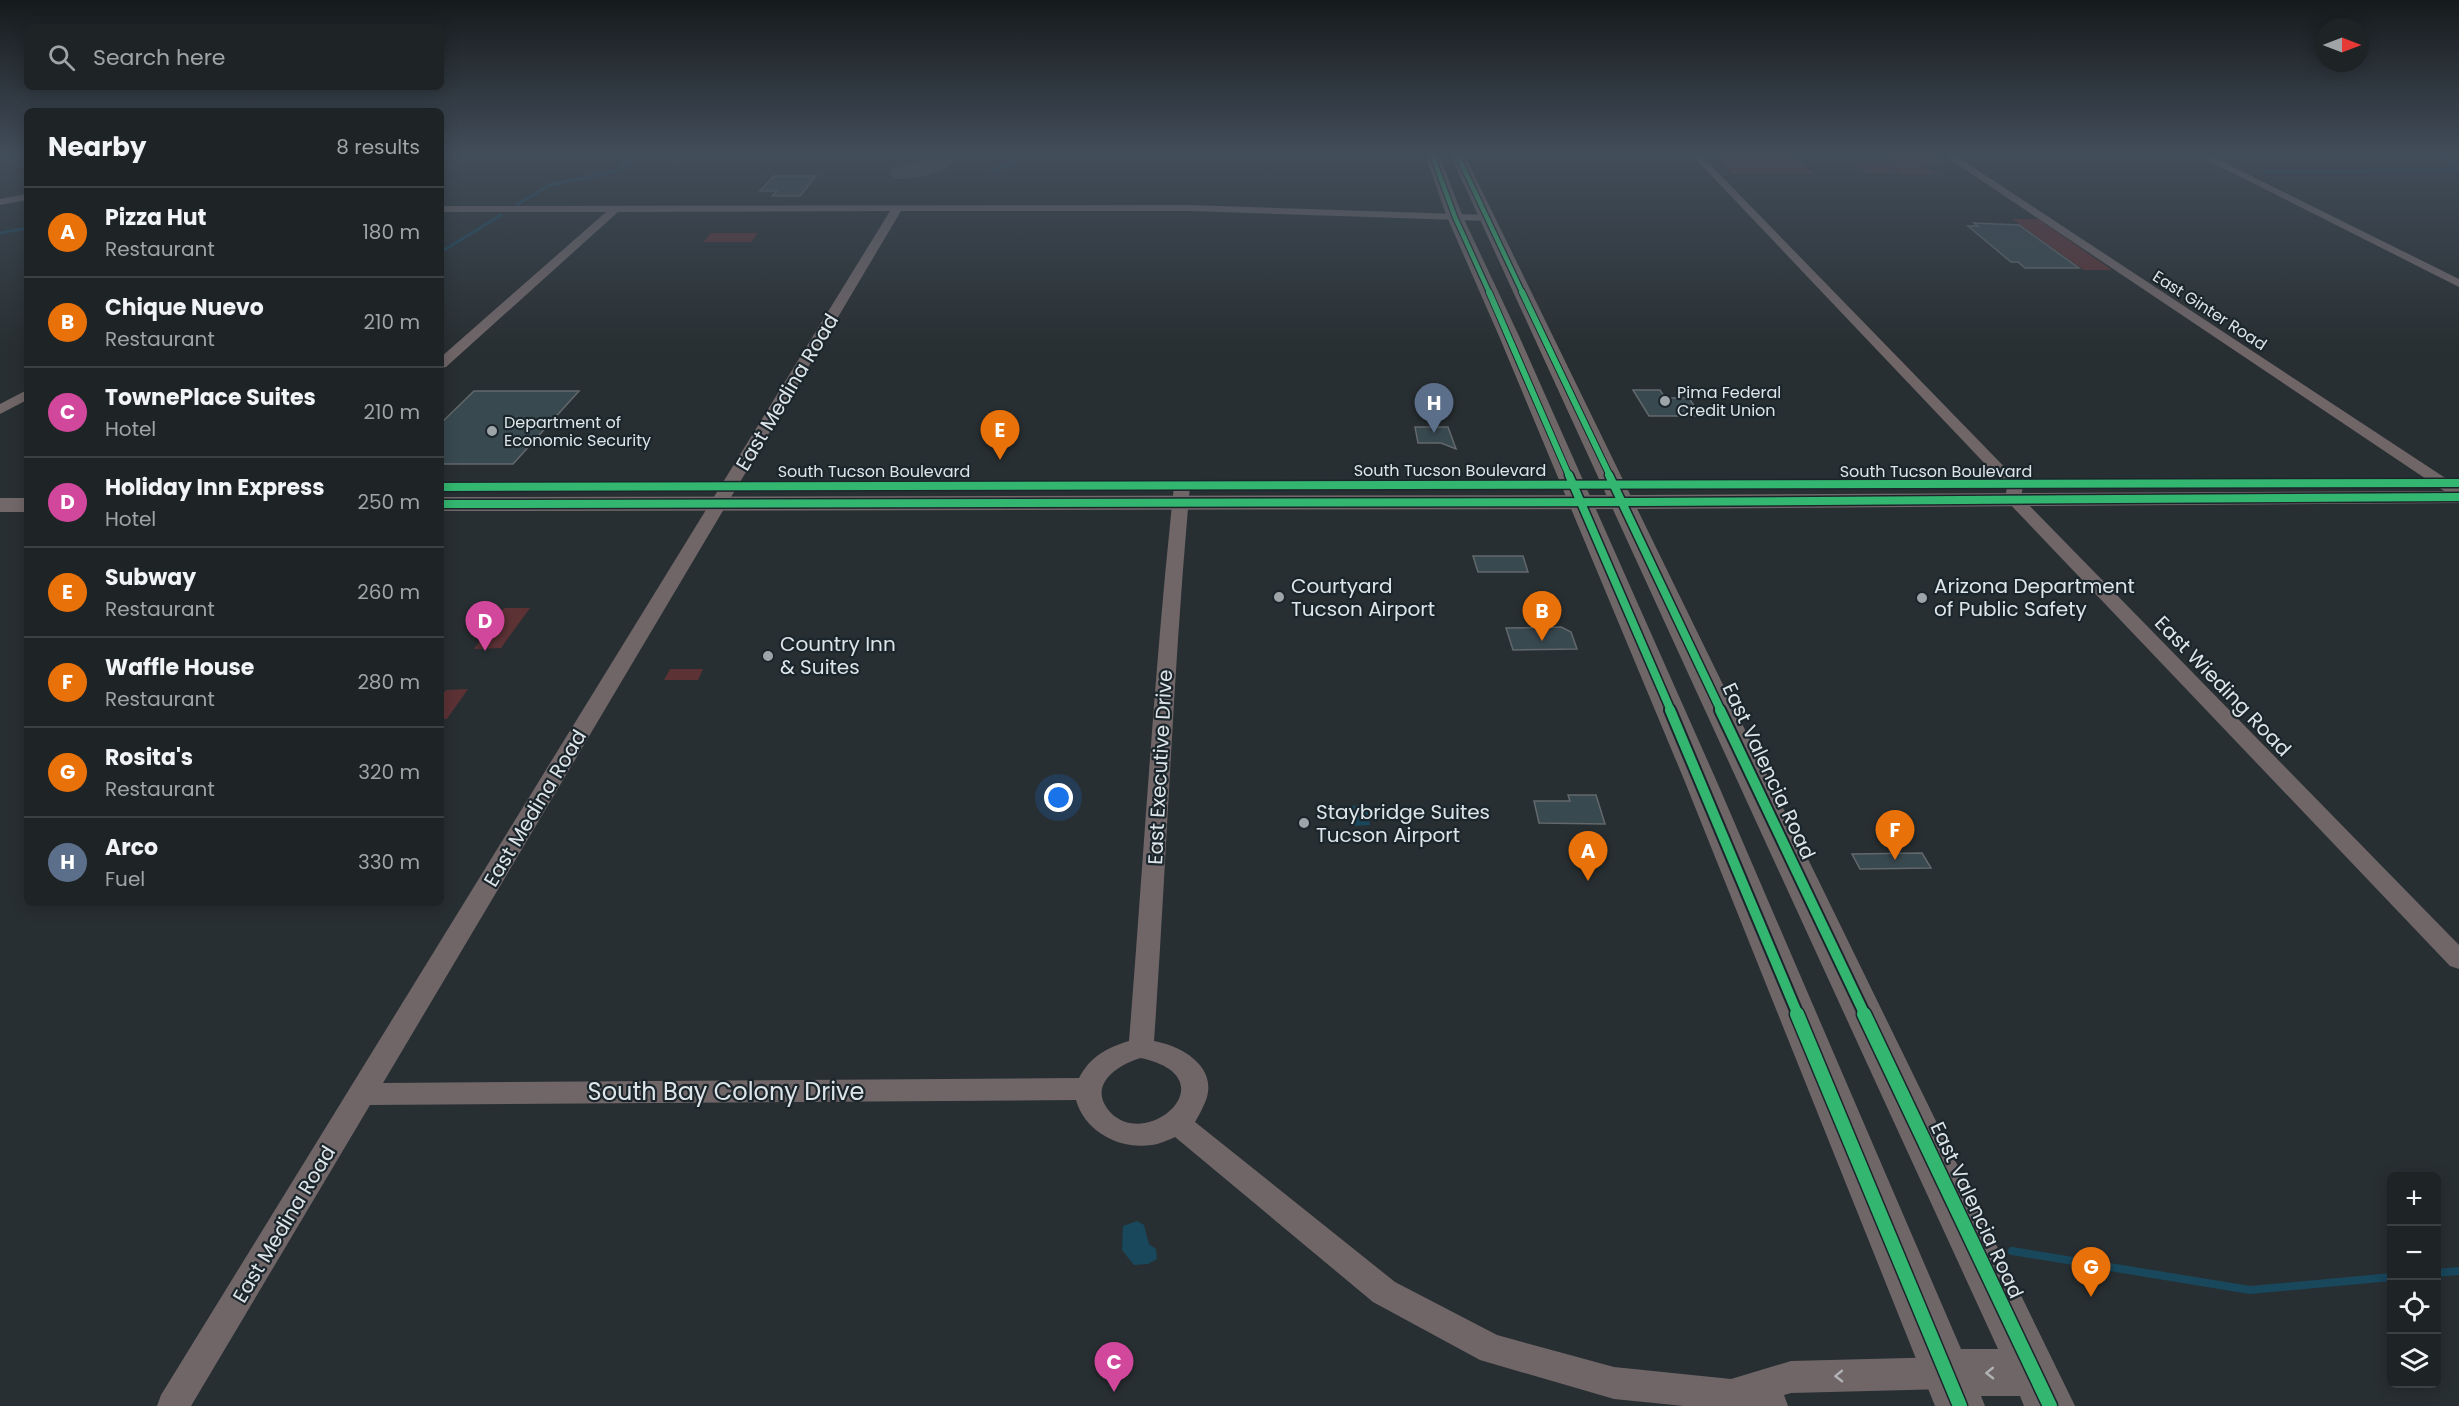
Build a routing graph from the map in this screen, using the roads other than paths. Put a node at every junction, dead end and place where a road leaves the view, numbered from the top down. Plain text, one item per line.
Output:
1 (1455, 217) edge
2 (605, 218) edge
3 (892, 218) edge
4 (1476, 218) edge
5 (1489, 218) joint
6 (1755, 218) edge
7 (2043, 218) edge
8 (2327, 218) edge
9 (2459, 284) edge
10 (1509, 336) junction
11 (1544, 336) junction
12 (444, 361) edge
13 (24, 396) edge
14 (0, 410) edge
15 (0, 487) edge
16 (24, 487) edge
17 (444, 487) edge
18 (2455, 490) edge
19 (2014, 492) junction
20 (1575, 494) junction
21 (1618, 494) junction
22 (724, 495) junction
23 (1181, 495) junction
24 (444, 504) edge
25 (0, 505) edge
26 (24, 505) edge
27 (1701, 783) junction
28 (1754, 783) junction
29 (2459, 960) edge
30 (1141, 1048) junction
31 (1090, 1089) junction
32 (362, 1094) junction
33 (1176, 1122) junction
34 (2042, 1389) edge
35 (1953, 1390) edge
36 (1731, 1395) junction
37 (173, 1406) edge
38 (1772, 1406) edge

1 - 10 main road
2 - 12 street
3 - 22 street, East Medina Road
4 - 5 street
5 - 11 main road, East Valencia Road
6 - 19 street, East Wieding Road
7 - 18 street, East Ginter Road
8 - 9 street
10 - 11 main road
10 - 20 main road
11 - 21 main road, East Valencia Road
13 - 14 street
15 - 16 main road
17 - 22 main road, South Tucson Boulevard
18 - 19 main road, South Tucson Boulevard
19 - 21 main road, South Tucson Boulevard
19 - 29 street, East Wieding Road
20 - 21 main road, South Tucson Boulevard
20 - 23 main road, South Tucson Boulevard
20 - 27 main road
21 - 28 main road, East Valencia Road
22 - 23 main road, South Tucson Boulevard
22 - 24 main road, South Tucson Boulevard
22 - 32 street, East Medina Road
23 - 30 street, East Executive Drive
25 - 26 main road
27 - 28 main road
27 - 35 main road
28 - 34 main road, East Valencia Road
30 - 31 street
30 - 33 street
31 - 32 street, South Bay Colony Drive
31 - 33 street
32 - 37 street, East Medina Road
33 - 36 street
34 -> 35 main road
35 -> 36 street
36 - 38 street

